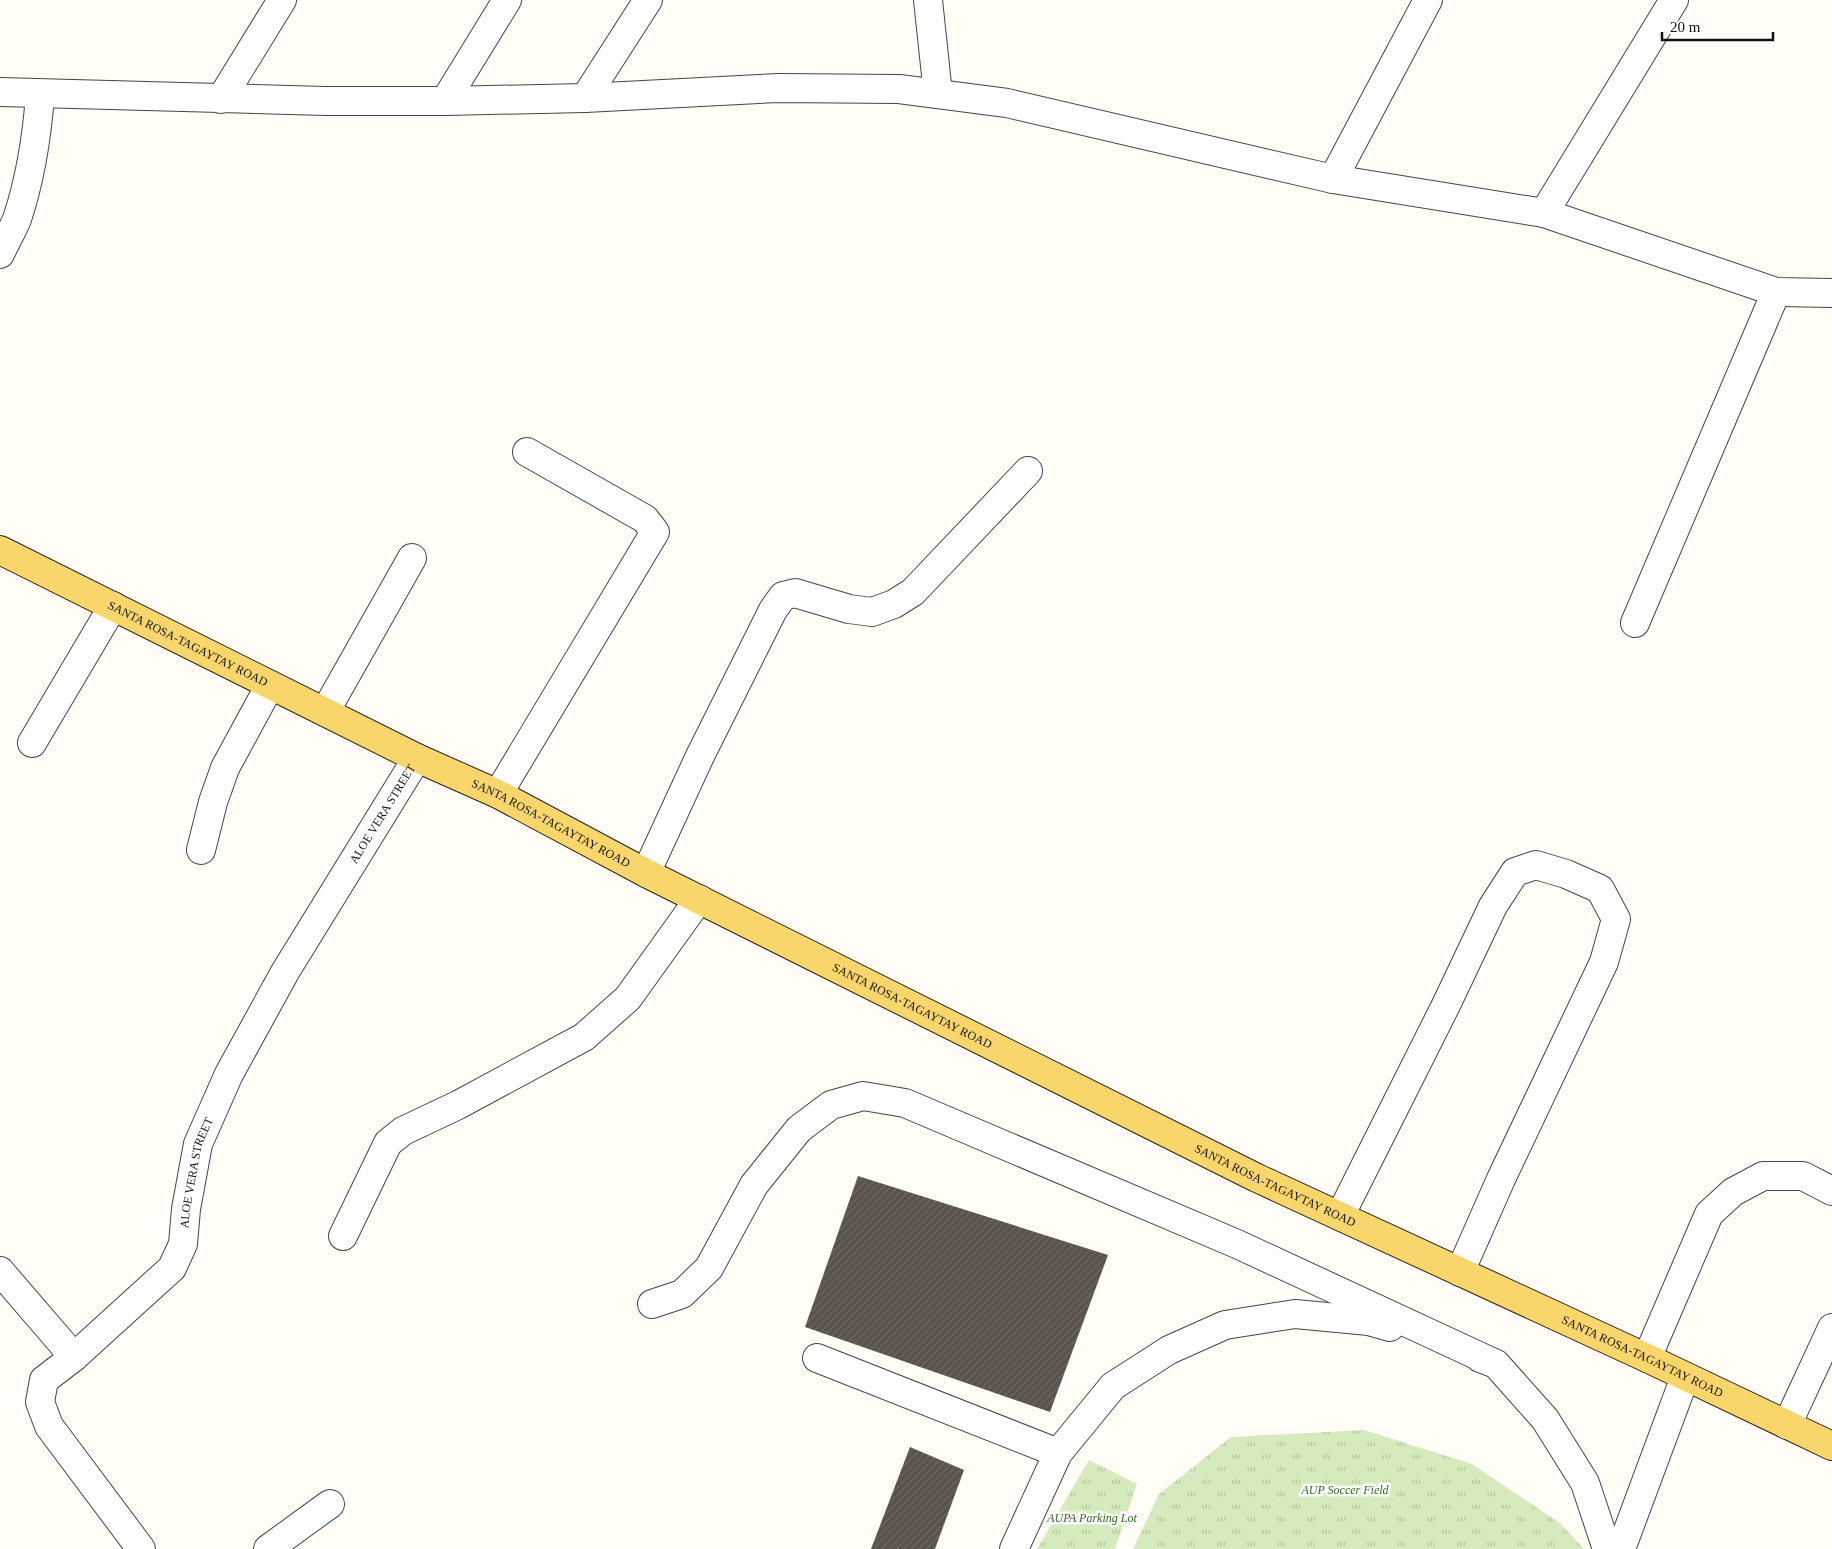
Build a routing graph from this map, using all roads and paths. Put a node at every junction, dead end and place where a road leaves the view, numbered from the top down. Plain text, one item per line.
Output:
1 (282, 0) edge
2 (507, 0) edge
3 (648, 0) edge
4 (928, 0) edge
5 (1428, 0) edge
6 (1674, 0) edge
7 (0, 92) edge
8 (938, 94) junction
9 (40, 95) junction
10 (585, 98) junction
11 (221, 99) junction
12 (445, 101) junction
13 (1333, 179) junction
14 (1544, 213) junction
15 (0, 254) edge
16 (1776, 292) junction
17 (1832, 293) edge
18 (527, 452) dead end
19 (1028, 471) dead end
20 (0, 550) edge
21 (412, 558) dead end
22 (112, 606) junction
23 (1635, 623) dead end
24 (270, 685) junction
25 (325, 712) junction
26 (32, 743) dead end
27 (417, 758) junction
28 (498, 794) junction
29 (201, 850) dead end
30 (646, 873) junction
31 (699, 899) junction
32 (1832, 1191) edge
33 (1340, 1216) junction
34 (343, 1236) dead end
35 (0, 1271) edge
36 (1460, 1272) junction
37 (652, 1304) dead end
38 (1832, 1328) edge
39 (74, 1357) junction
40 (817, 1358) dead end
41 (1647, 1358) junction
42 (1496, 1364) junction
43 (1685, 1376) junction
44 (1787, 1425) junction
45 (1832, 1446) edge
46 (1058, 1454) junction
47 (330, 1504) dead end
48 (141, 1549) edge
49 (268, 1549) edge
50 (1014, 1549) edge
51 (1607, 1549) edge
52 (1621, 1549) edge

1 - 11 street
2 - 12 street
3 - 10 street
4 - 8 street
5 - 13 street
6 - 14 street
7 - 9 street
8 - 10 street
8 - 13 street
9 - 11 street
9 - 15 street
10 - 12 street
11 - 12 street
13 - 14 street
14 - 16 street
16 - 17 street
16 - 23 street
18 - 28 street
19 - 30 street
20 - 22 main road, SANTA ROSA-TAGAYTAY ROAD
21 - 25 street
22 - 24 main road, SANTA ROSA-TAGAYTAY ROAD
22 - 26 street
24 - 25 main road, SANTA ROSA-TAGAYTAY ROAD
24 - 29 street
25 - 27 main road, SANTA ROSA-TAGAYTAY ROAD
27 - 28 main road, SANTA ROSA-TAGAYTAY ROAD
27 - 39 street, ALOE VERA STREET
28 - 30 main road, SANTA ROSA-TAGAYTAY ROAD
30 - 31 main road, SANTA ROSA-TAGAYTAY ROAD
31 - 33 main road, SANTA ROSA-TAGAYTAY ROAD
31 - 34 street
32 - 41 street
33 - 36 main road, SANTA ROSA-TAGAYTAY ROAD
33 - 36 street
35 - 39 street
36 - 41 main road, SANTA ROSA-TAGAYTAY ROAD
37 - 42 street
38 - 44 street
39 - 48 street, ALOE VERA STREET
40 - 46 street
41 - 43 main road, SANTA ROSA-TAGAYTAY ROAD
42 - 46 street
42 - 51 street
43 - 44 main road, SANTA ROSA-TAGAYTAY ROAD
43 - 52 street
44 - 45 main road, SANTA ROSA-TAGAYTAY ROAD
46 - 50 street
47 - 49 street

